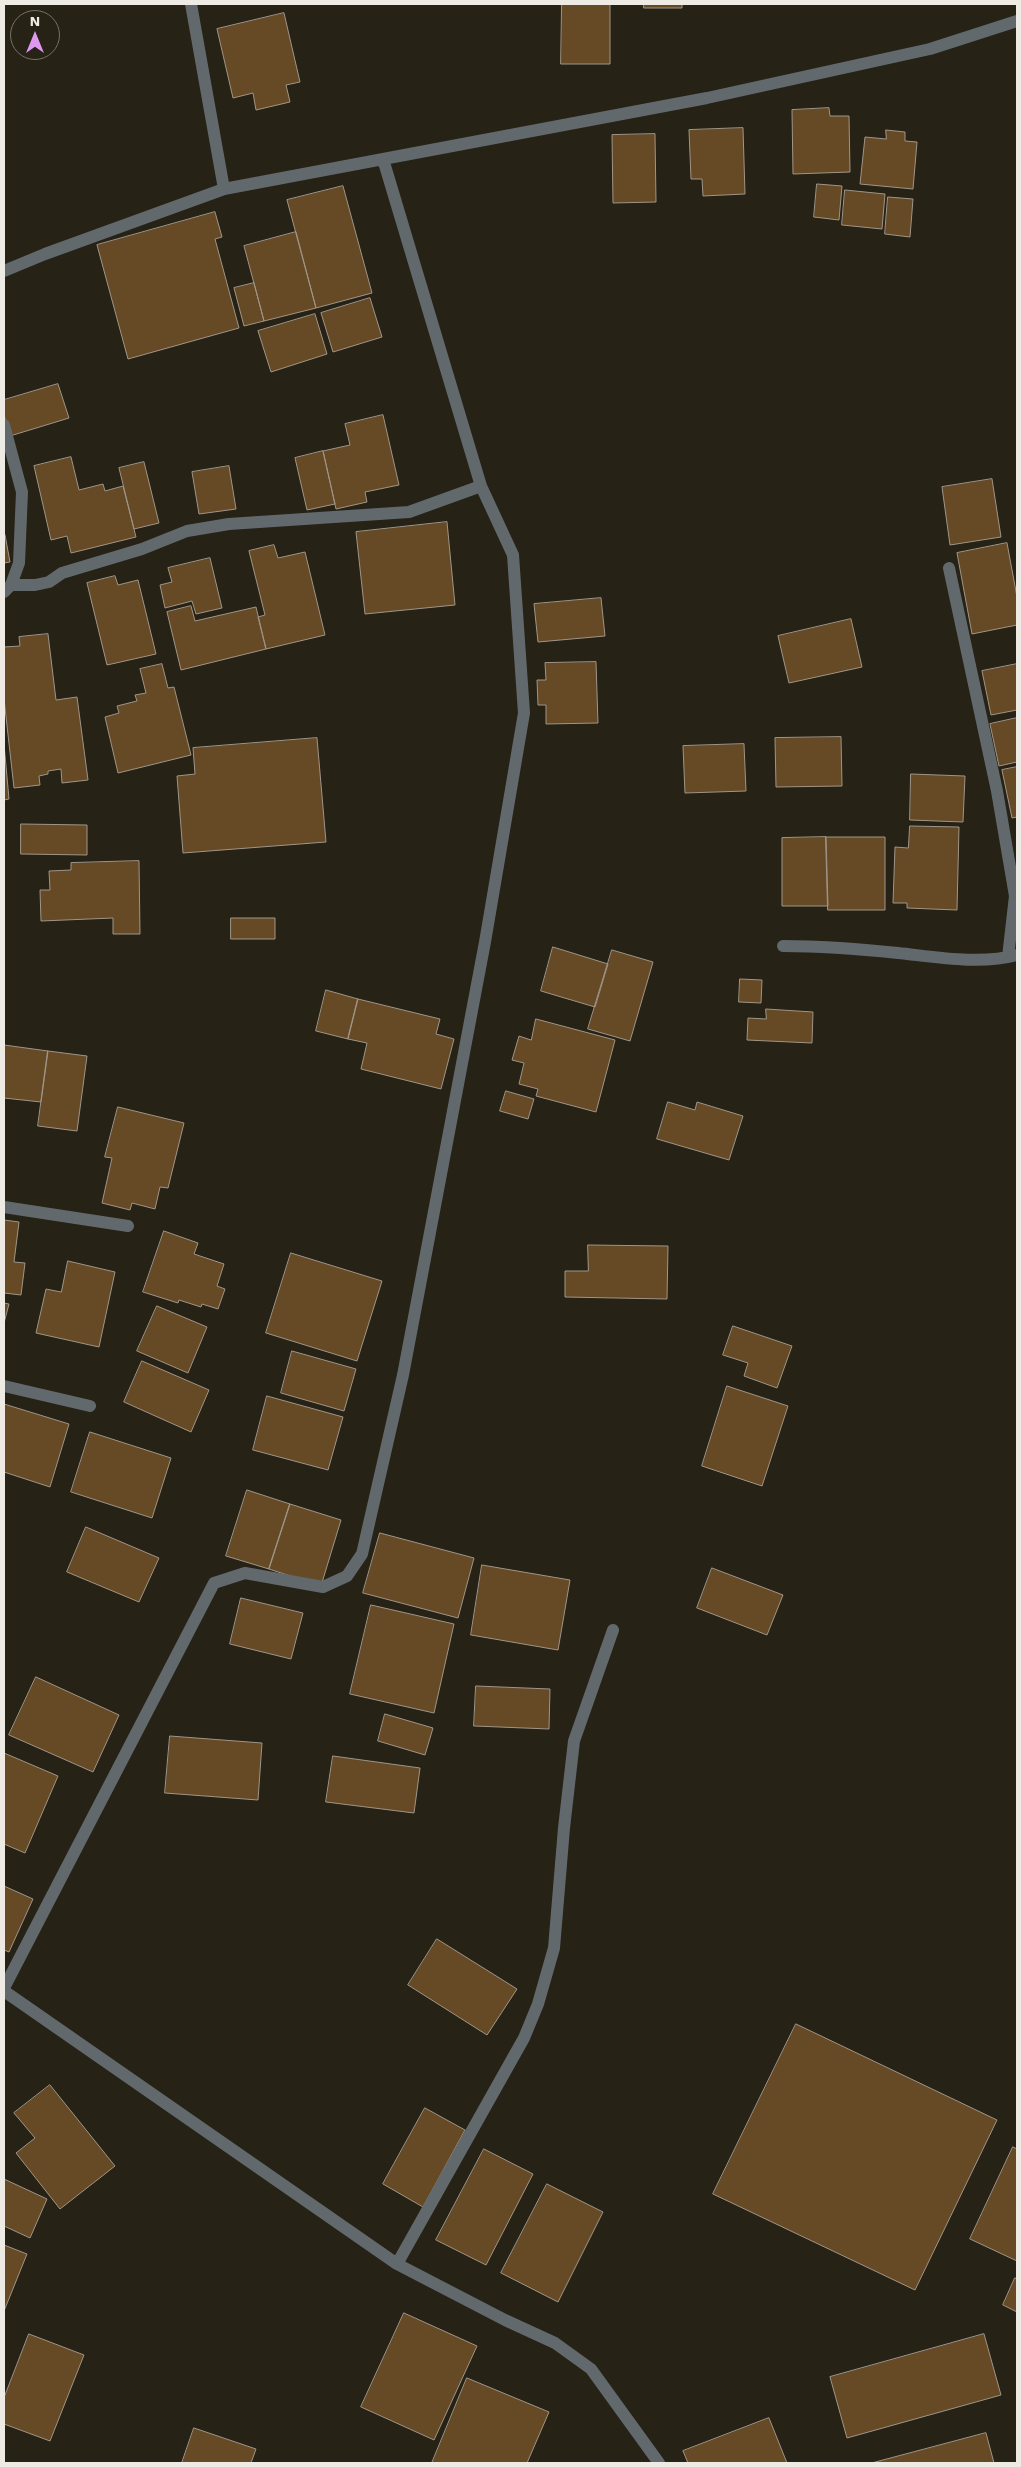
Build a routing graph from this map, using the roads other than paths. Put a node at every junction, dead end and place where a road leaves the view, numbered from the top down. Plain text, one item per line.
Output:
1 (192, 4) edge
2 (1017, 21) edge
3 (383, 159) junction
4 (224, 189) junction
5 (4, 271) edge
6 (4, 425) edge
7 (481, 486) junction
8 (949, 568) dead end
9 (7, 588) edge
10 (783, 946) dead end
11 (1013, 956) edge
12 (4, 1207) edge
13 (128, 1226) dead end
14 (4, 1386) edge
15 (90, 1406) dead end
16 (613, 1630) dead end
17 (4, 1989) edge
18 (397, 2264) junction
19 (659, 2463) edge

1 - 4 street
2 - 3 street
3 - 4 street
3 - 7 street
4 - 5 street
6 - 9 street
7 - 9 street
7 - 17 street
8 - 11 street
10 - 11 street
12 - 13 street
14 - 15 street
16 - 18 street
17 - 18 street
18 - 19 street

